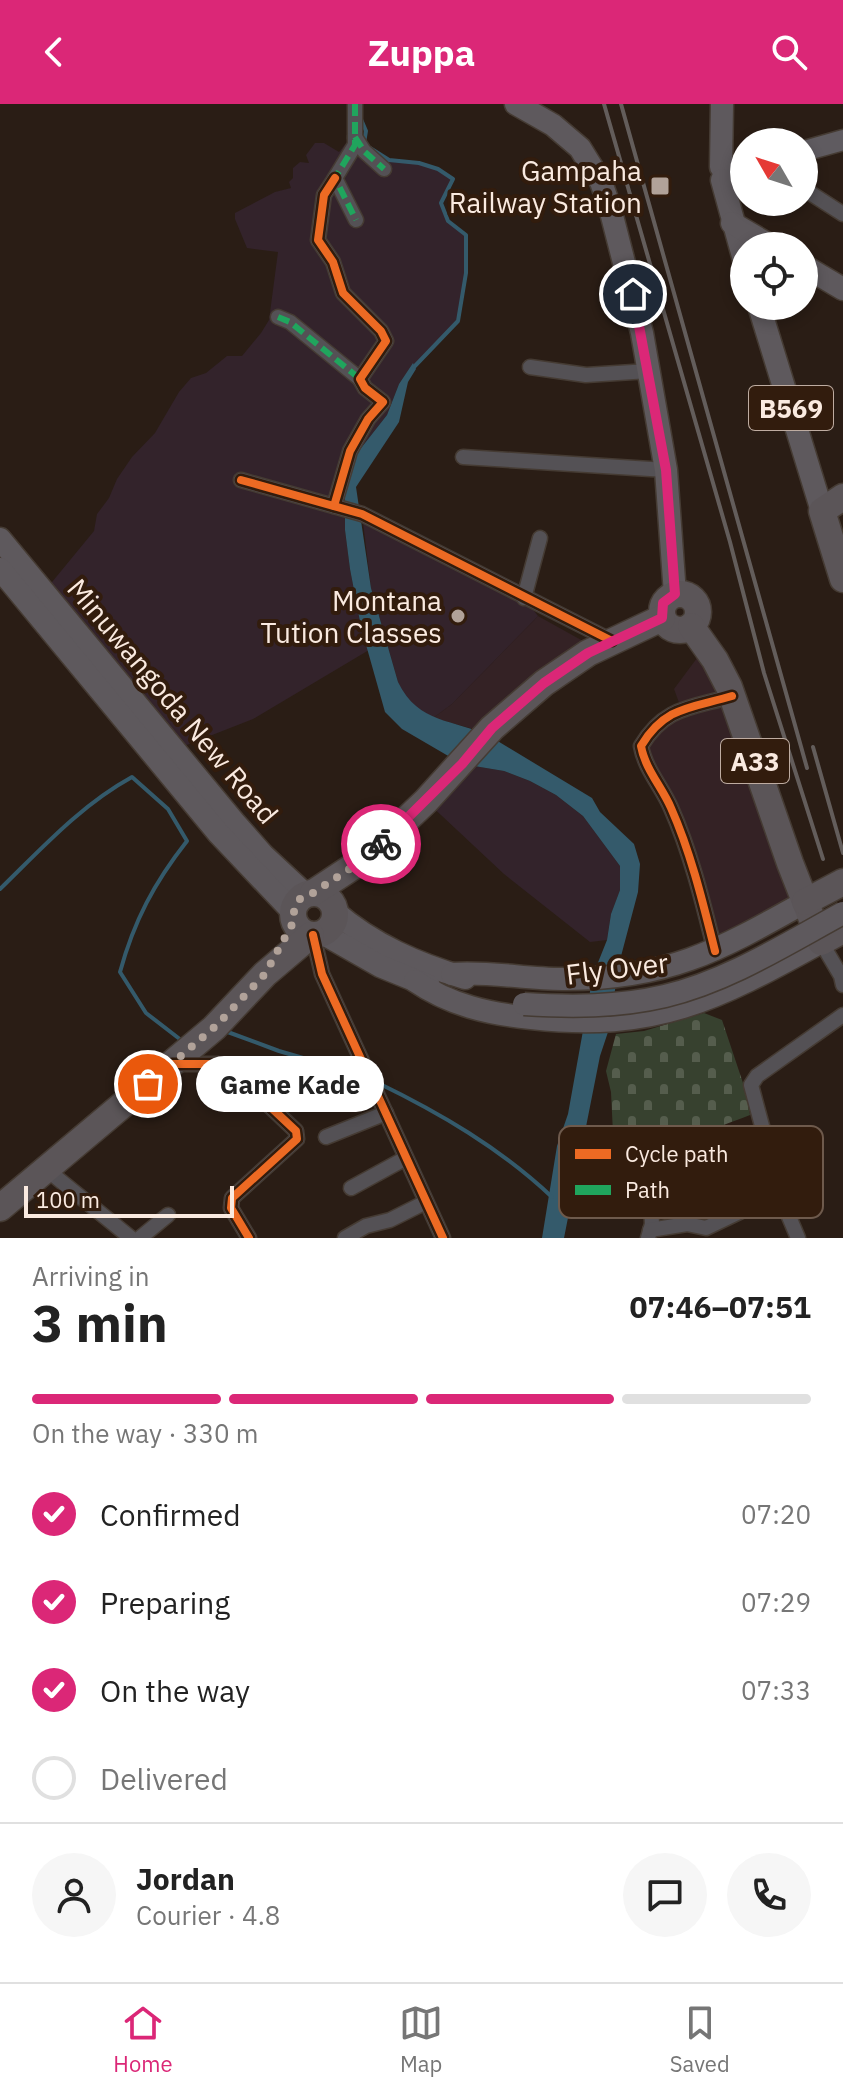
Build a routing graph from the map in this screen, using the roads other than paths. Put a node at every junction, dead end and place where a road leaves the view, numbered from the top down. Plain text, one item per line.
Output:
1 (355, 104) edge
2 (516, 104) edge
3 (722, 104) edge
4 (355, 137) junction
5 (843, 140) edge
6 (818, 147) edge
7 (384, 169) dead end
8 (728, 171) edge
9 (335, 178) junction
10 (818, 198) edge
11 (843, 214) edge
12 (356, 220) dead end
13 (732, 223) junction
14 (735, 232) edge
15 (747, 232) edge
16 (818, 274) edge
17 (843, 289) edge
18 (278, 317) dead end
19 (764, 320) edge
20 (530, 367) dead end
21 (649, 371) junction
22 (360, 379) junction
23 (463, 457) dead end
24 (666, 470) junction
25 (241, 480) dead end
26 (833, 504) edge
27 (338, 507) junction
28 (540, 538) dead end
29 (0, 539) edge
30 (0, 569) edge
31 (843, 579) edge
32 (675, 594) junction
33 (524, 598) junction
34 (662, 618) junction
35 (691, 626) junction
36 (612, 641) junction
37 (732, 696) junction
38 (843, 882) edge
39 (843, 897) edge
40 (805, 902) junction
41 (843, 913) edge
42 (314, 916) junction
43 (832, 936) edge
44 (715, 951) junction
45 (452, 974) junction
46 (415, 981) junction
47 (843, 985) edge
48 (525, 997) junction
49 (843, 1015) edge
50 (176, 1061) junction
51 (386, 1113) junction
52 (762, 1126) edge
53 (326, 1137) dead end
54 (406, 1158) junction
55 (46, 1169) junction
56 (351, 1188) dead end
57 (426, 1202) junction
58 (0, 1208) edge
59 (168, 1215) dead end
60 (727, 1218) edge
61 (649, 1234) edge
62 (131, 1238) edge
63 (140, 1238) edge
64 (249, 1238) edge
65 (345, 1238) edge
66 (443, 1238) edge

1 - 4 street
2 - 21 main road
3 - 8 main road
4 - 7 street
4 - 9 street
5 - 6 street
8 - 13 main road
9 - 12 street
9 - 22 street
10 - 11 street
13 - 14 main road
13 - 15 main road
16 - 17 main road
18 - 22 street
19 - 26 main road, B569
20 - 21 street
21 - 24 main road
22 - 27 street
23 - 24 street
24 - 32 main road
25 - 27 street
26 - 31 highway
27 - 33 street
28 - 33 street
29 - 42 main road, Minuwangoda New Road
30 - 42 main road, Minuwangoda New Road
32 - 34 highway
32 - 35 highway
33 - 36 street
34 - 35 highway
34 - 36 highway
35 - 37 highway, A33
36 - 42 highway
37 - 40 highway, A33
37 - 44 street
38 - 40 highway
39 - 48 main road, Fly Over
40 - 43 highway, A33
40 - 44 main road
41 - 48 main road, Fly Over, bridge
42 - 45 main road
42 - 46 main road
42 - 50 highway
42 - 51 street
43 - 46 main road
43 - 47 street
44 - 45 main road
45 - 48 main road
46 - 48 main road
49 - 52 street
50 - 55 highway
50 - 64 street
51 - 53 street
51 - 54 street
54 - 56 street
54 - 57 street
55 - 58 highway
55 - 62 street
57 - 65 street
57 - 66 street
59 - 63 street
60 - 61 street

